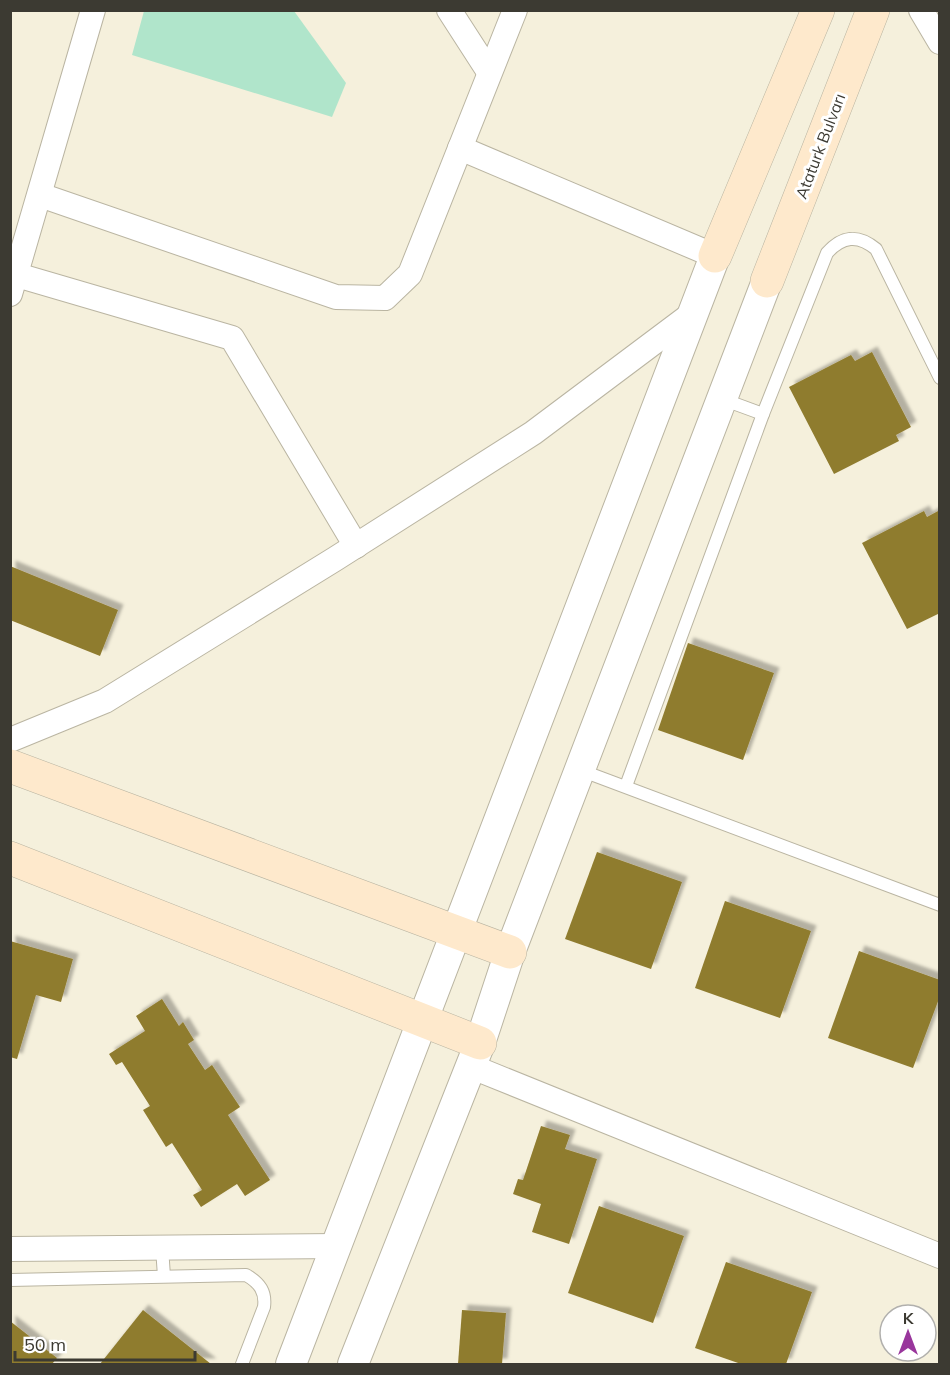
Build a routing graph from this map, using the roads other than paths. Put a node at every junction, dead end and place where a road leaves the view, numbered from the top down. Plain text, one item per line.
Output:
1 (93, 10) edge
2 (449, 10) edge
3 (515, 10) edge
4 (818, 10) edge
5 (921, 10) edge
6 (865, 16) edge
7 (939, 42) edge
8 (489, 72) junction
9 (460, 148) junction
10 (40, 195) junction
11 (715, 256) junction
12 (13, 280) edge
13 (767, 281) joint
14 (693, 313) junction
15 (939, 378) edge
16 (722, 399) junction
17 (763, 414) junction
18 (356, 546) junction
19 (10, 740) edge
20 (10, 766) edge
21 (580, 770) junction
22 (626, 786) junction
23 (10, 858) edge
24 (939, 905) edge
25 (456, 933) junction
26 (510, 952) junction
27 (423, 1021) junction
28 (475, 1054) junction
29 (337, 1246) junction
30 (162, 1248) junction
31 (10, 1249) edge
32 (939, 1256) edge
33 (164, 1276) junction
34 (10, 1280) edge
35 (242, 1365) edge
36 (291, 1365) edge
37 (353, 1365) edge

1 - 10 street
2 - 8 street
3 - 8 street
4 - 11 main road
5 - 7 street
6 - 13 main road, Ataturk Bulvarı
8 - 9 street
9 - 10 street
9 - 11 street
10 - 12 street
11 - 14 street
12 - 18 street
13 - 16 street
14 - 18 street
14 - 25 street
15 - 17 lane
16 - 17 lane
16 - 21 street
17 - 22 lane
18 - 19 street
20 - 25 main road
21 - 22 lane
21 - 26 street
22 - 24 lane
23 - 27 main road
25 - 26 main road
25 - 27 street
26 - 28 street
27 - 28 main road
27 - 29 street
28 - 32 street
28 - 37 street
29 - 30 street
29 - 36 street
30 - 31 street
30 - 33 lane
33 - 34 lane
33 - 35 lane

